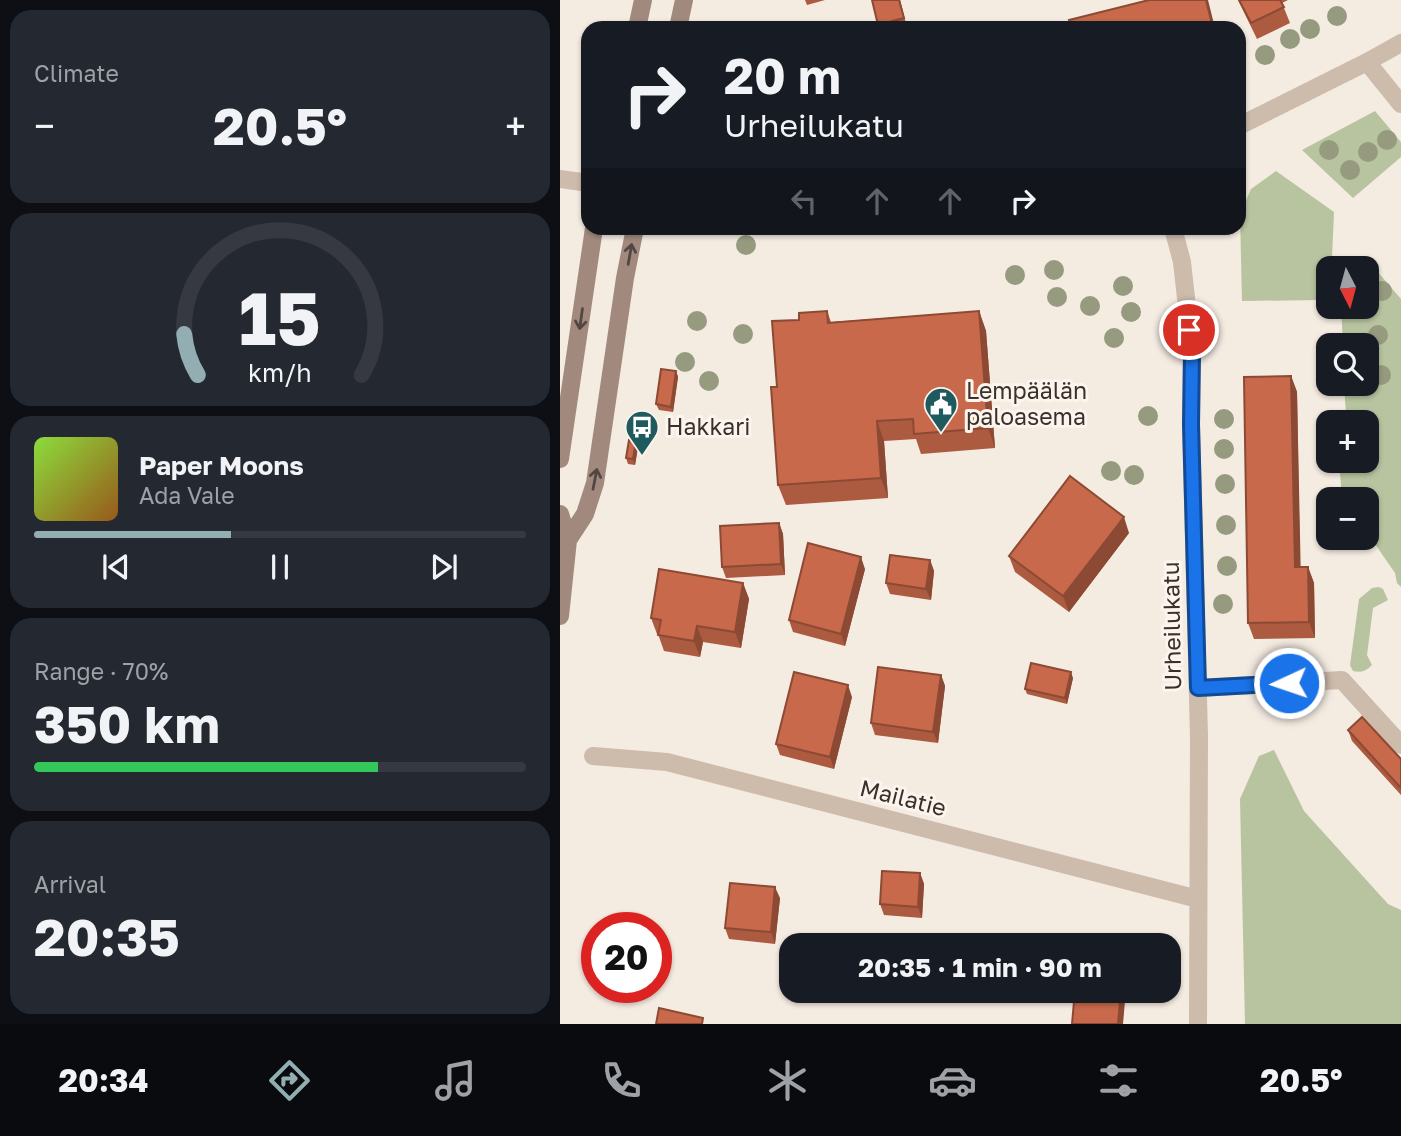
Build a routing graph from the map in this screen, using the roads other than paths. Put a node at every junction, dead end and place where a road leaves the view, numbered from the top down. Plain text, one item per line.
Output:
1 (643, 0) edge
2 (684, 0) edge
3 (638, 21) edge
4 (680, 21) edge
5 (1401, 43) edge
6 (1367, 62) junction
7 (1401, 104) edge
8 (1246, 122) edge
9 (560, 178) edge
10 (581, 182) edge
11 (593, 235) edge
12 (634, 235) edge
13 (1175, 235) edge
14 (560, 459) edge
15 (560, 513) edge
16 (568, 540) junction
17 (560, 616) edge
18 (1198, 688) junction
19 (1401, 745) edge
20 (593, 756) dead end
21 (1198, 899) junction
22 (1198, 1024) edge

1 - 3 main road
2 - 4 main road
5 - 6 street
6 - 7 street
6 - 8 street
9 - 10 street
11 -> 14 main road
16 -> 12 main road
13 - 18 street, Urheilukatu
15 - 16 main road
16 - 17 main road
18 - 19 street
18 - 21 street, Urheilukatu
20 - 21 street, Mailatie
21 - 22 street, Urheilukatu

